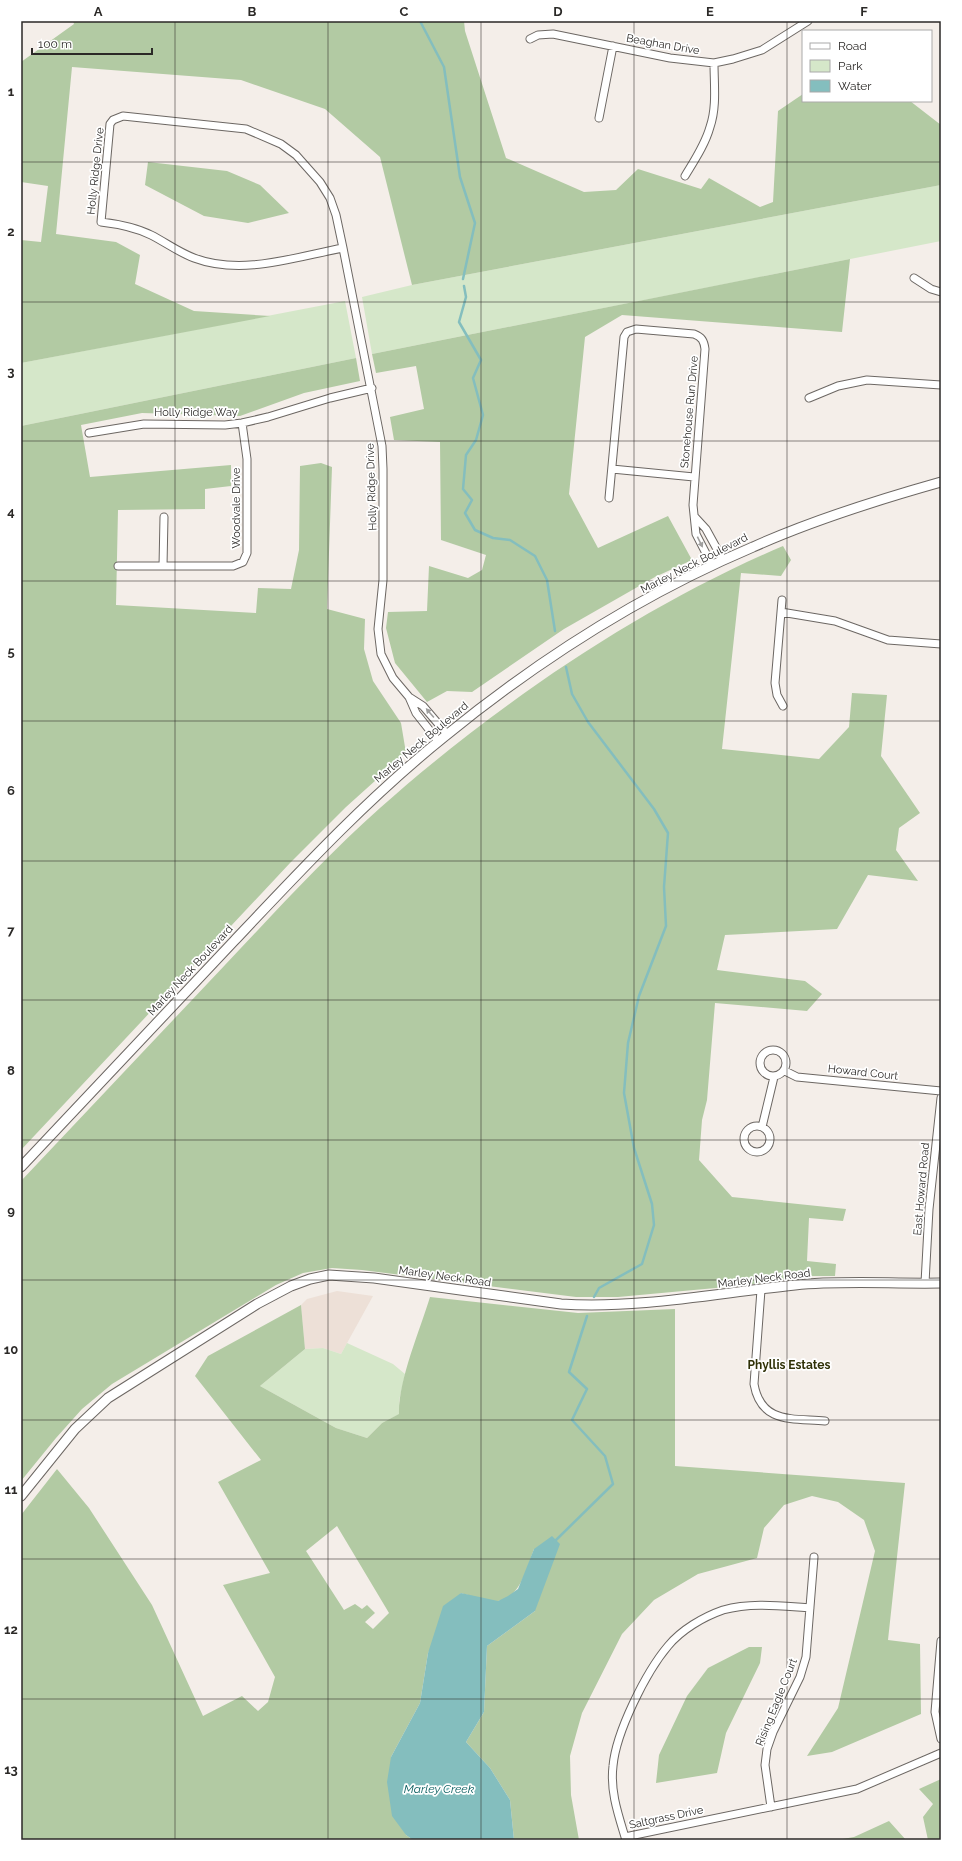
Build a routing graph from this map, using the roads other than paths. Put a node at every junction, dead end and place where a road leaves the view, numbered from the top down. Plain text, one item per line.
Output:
1 (808, 21) edge
2 (530, 39) dead end
3 (613, 46) junction
4 (714, 62) junction
5 (599, 118) dead end
6 (684, 176) dead end
7 (343, 248) junction
8 (914, 278) dead end
9 (941, 292) edge
10 (941, 385) edge
11 (372, 388) junction
12 (809, 398) dead end
13 (242, 423) junction
14 (89, 433) dead end
15 (612, 469) junction
16 (694, 478) junction
17 (941, 482) edge
18 (609, 498) dead end
19 (164, 517) dead end
20 (695, 517) junction
21 (724, 560) junction
22 (712, 565) junction
23 (118, 566) dead end
24 (163, 566) junction
25 (782, 600) dead end
26 (781, 612) junction
27 (941, 644) edge
28 (409, 696) junction
29 (783, 706) dead end
30 (447, 734) junction
31 (438, 741) junction
32 (785, 1071) junction
33 (774, 1077) junction
34 (941, 1091) edge
35 (941, 1098) edge
36 (762, 1127) dead end
37 (21, 1167) edge
38 (925, 1283) junction
39 (941, 1283) edge
40 (761, 1290) junction
41 (825, 1421) dead end
42 (21, 1496) edge
43 (814, 1557) dead end
44 (810, 1608) junction
45 (941, 1641) edge
46 (941, 1739) edge
47 (941, 1754) edge
48 (771, 1807) junction

1 - 4 street, Beaghan Drive
2 - 3 street, Beaghan Drive
3 - 4 street, Beaghan Drive
3 - 5 street
4 - 6 street
7 - 7 street, Holly Ridge Drive
7 - 11 street, Holly Ridge Drive
8 - 9 street
10 - 12 street
11 - 13 street, Holly Ridge Way
11 - 28 street, Holly Ridge Drive
13 - 14 street, Holly Ridge Way
13 - 24 street, Woodvale Drive
15 - 16 street
15 - 16 street, Stonehouse Run Drive
15 - 18 street, Stonehouse Run Drive
16 - 20 street, Stonehouse Run Drive
17 - 21 main road, Marley Neck Boulevard
19 - 24 street
20 - 21 street
20 -> 22 street, Stonehouse Run Drive
21 - 22 main road, Marley Neck Boulevard
22 - 30 main road, Marley Neck Boulevard
23 - 24 street, Woodvale Drive
25 - 26 street
26 - 27 street
26 - 29 street
30 -> 28 street, Holly Ridge Drive
28 - 31 street, Holly Ridge Drive
30 - 31 main road, Marley Neck Boulevard
31 - 37 main road, Marley Neck Boulevard
32 - 33 street
32 - 33 street
32 - 34 street, Howard Court
33 - 36 street
35 - 38 street, East Howard Road
38 - 39 main road, Marley Neck Road
38 - 40 main road, Marley Neck Road
40 - 41 street
40 - 42 main road, Marley Neck Road
43 - 44 street, Rising Eagle Court
44 - 48 street, Rising Eagle Court
44 - 48 street, Saltgrass Drive
45 - 46 street
47 - 48 street, Saltgrass Drive

